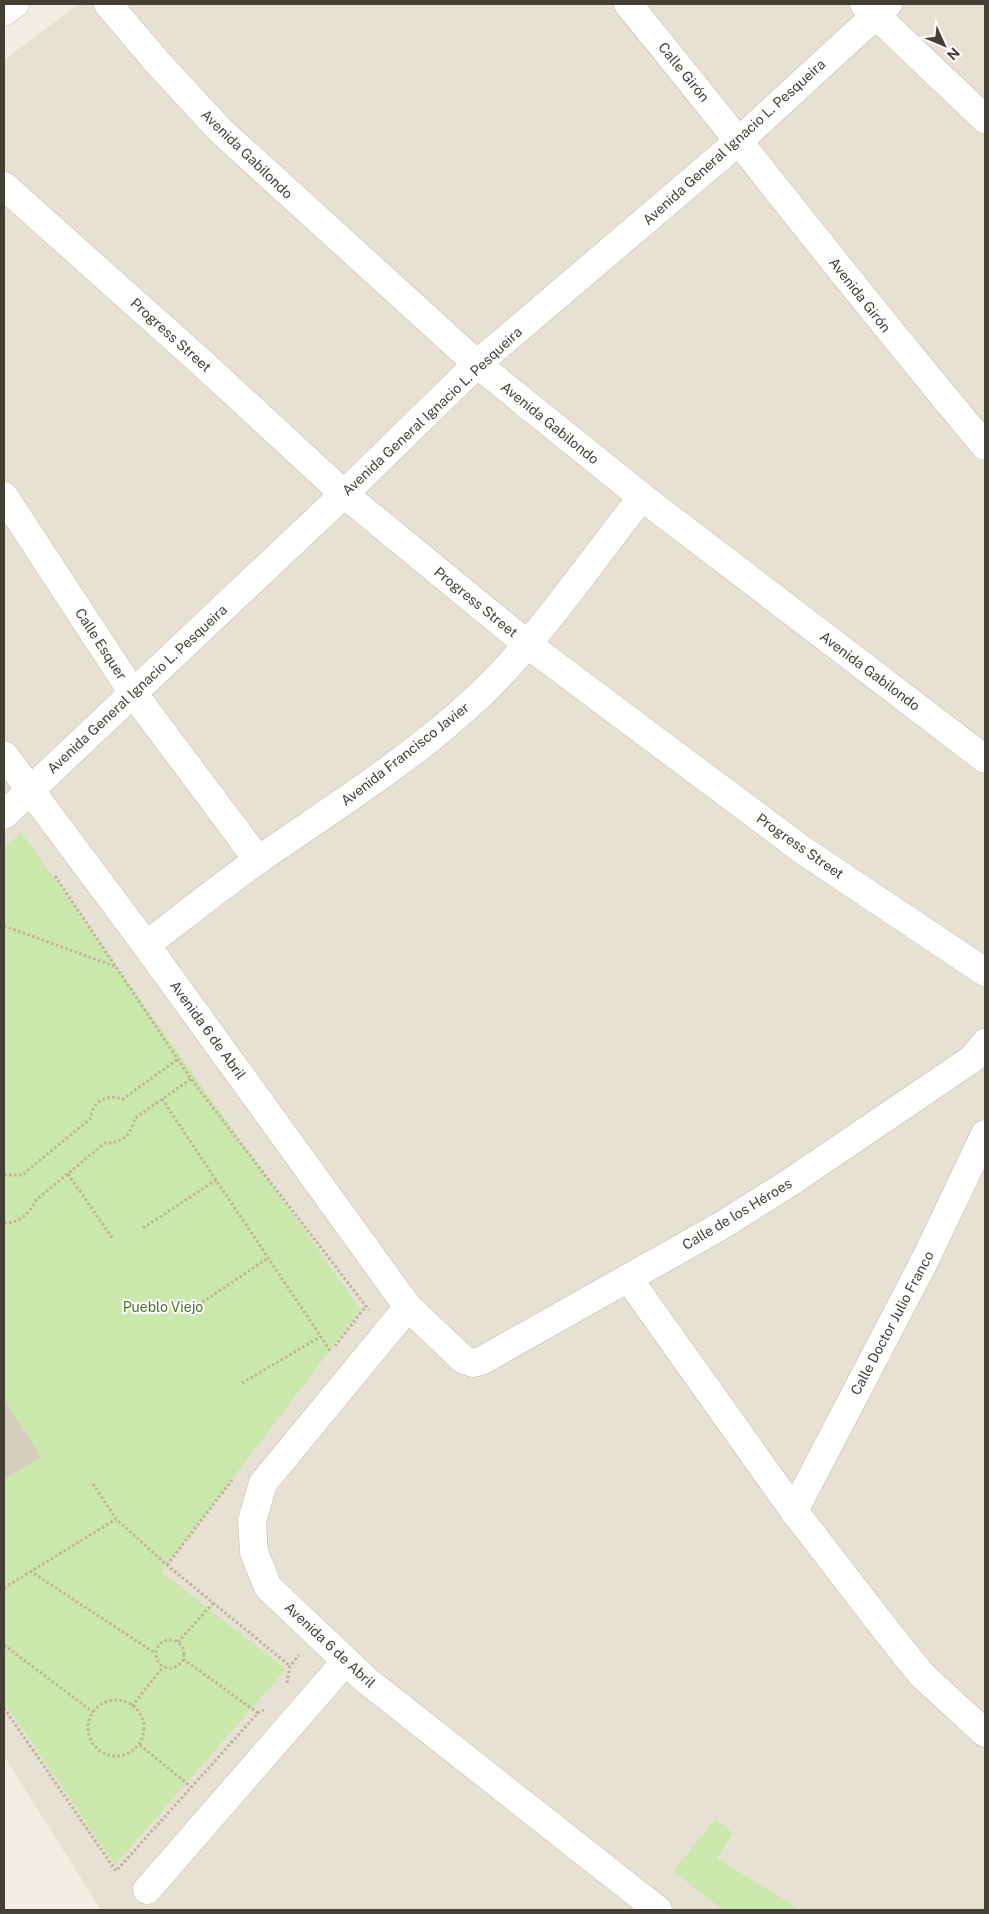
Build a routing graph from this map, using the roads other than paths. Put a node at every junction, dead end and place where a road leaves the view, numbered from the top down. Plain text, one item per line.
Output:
1 (15, 4) edge
2 (108, 4) edge
3 (628, 4) edge
4 (876, 8) edge
5 (4, 12) edge
6 (985, 119) edge
7 (740, 140) junction
8 (4, 186) edge
9 (477, 364) junction
10 (985, 446) edge
11 (344, 494) junction
12 (4, 496) edge
13 (642, 497) junction
14 (527, 644) junction
15 (133, 693) junction
16 (4, 755) edge
17 (985, 759) edge
18 (30, 790) junction
19 (4, 815) edge
20 (258, 860) junction
21 (146, 944) junction
22 (985, 972) edge
23 (985, 1042) edge
24 (985, 1134) edge
25 (628, 1278) junction
26 (408, 1307) junction
27 (473, 1363) joint
28 (794, 1511) junction
29 (346, 1661) junction
30 (985, 1733) edge
31 (147, 1890) dead end
32 (658, 1910) edge

1 - 5 street
2 - 9 street, Avenida Gabilondo
3 - 7 street, Calle Girón
4 - 6 street
4 - 7 street, Avenida General Ignacio L. Pesqueira
7 - 9 street, Avenida General Ignacio L. Pesqueira
7 - 10 street, Avenida Girón
8 - 11 street, Progress Street
9 - 11 street, Avenida General Ignacio L. Pesqueira
9 - 13 street, Avenida Gabilondo
11 - 14 street, Progress Street
11 - 15 street, Avenida General Ignacio L. Pesqueira
12 - 15 street, Calle Esquer
13 - 14 street, Avenida Francisco Javier
13 - 17 street, Avenida Gabilondo
14 - 20 street, Avenida Francisco Javier
14 - 22 street, Progress Street
15 - 18 street, Avenida General Ignacio L. Pesqueira
15 - 20 street, Calle Esquer
16 - 18 street, Avenida 6 de Abril
18 - 19 street, Avenida General Ignacio L. Pesqueira
18 - 21 street, Avenida 6 de Abril
20 - 21 street, Avenida Francisco Javier
21 - 26 street, Avenida 6 de Abril
23 - 25 street, Calle de los Héroes
24 - 28 street, Calle Doctor Julio Franco
25 - 27 street, Calle de los Héroes
25 - 28 street
26 - 27 street, Avenida 6 de Abril
26 - 29 street, Avenida 6 de Abril
28 - 30 street
29 - 31 street
29 - 32 street, Avenida 6 de Abril

